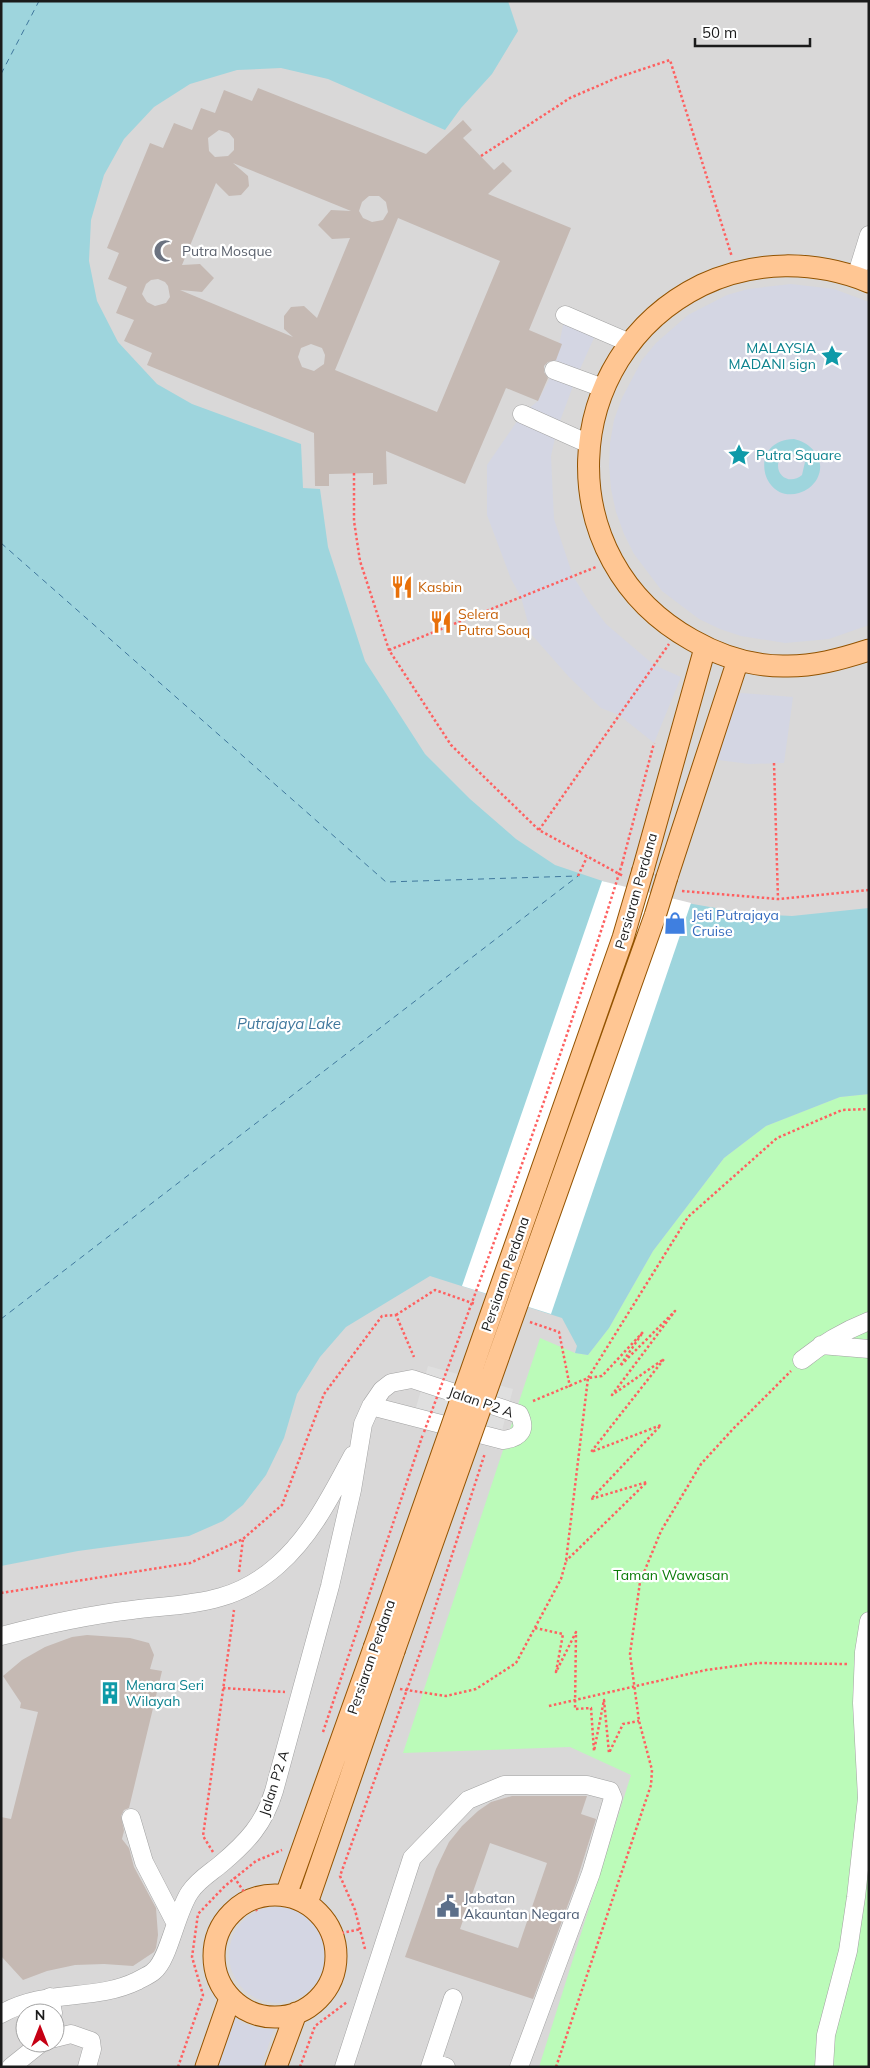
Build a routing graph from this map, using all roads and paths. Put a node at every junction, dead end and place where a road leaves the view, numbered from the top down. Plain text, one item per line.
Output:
1 (481, 156) dead end
2 (869, 235) edge
3 (737, 272) junction
4 (862, 279) edge
5 (565, 315) dead end
6 (630, 343) junction
7 (554, 370) dead end
8 (603, 388) junction
9 (522, 414) dead end
10 (589, 444) junction
11 (354, 473) dead end
12 (612, 561) junction
13 (677, 632) junction
14 (705, 648) junction
15 (389, 650) junction
16 (869, 650) edge
17 (738, 660) junction
18 (654, 743) dead end
19 (774, 763) dead end
20 (538, 830) junction
21 (588, 857) junction
22 (636, 875) junction
23 (578, 876) dead end
24 (674, 884) junction
25 (869, 890) edge
26 (778, 898) junction
27 (869, 1109) edge
28 (869, 1321) edge
29 (820, 1345) junction
30 (869, 1349) edge
31 (414, 1357) dead end
32 (802, 1360) joint
33 (588, 1378) junction
34 (533, 1400) dead end
35 (371, 1406) junction
36 (359, 1444) junction
37 (486, 1450) dead end
38 (243, 1539) junction
39 (566, 1561) junction
40 (237, 1591) junction
41 (1, 1593) edge
42 (869, 1621) edge
43 (535, 1628) junction
44 (1, 1636) edge
45 (384, 1650) junction
46 (863, 1664) junction
47 (383, 1685) junction
48 (635, 1687) junction
49 (223, 1688) junction
50 (406, 1691) junction
51 (301, 1694) junction
52 (575, 1700) junction
53 (550, 1706) dead end
54 (639, 1720) junction
55 (321, 1738) dead end
56 (131, 1818) dead end
57 (284, 1850) dead end
58 (221, 1864) junction
59 (235, 1878) junction
60 (286, 1895) junction
61 (307, 1903) junction
62 (254, 1905) junction
63 (175, 1922) junction
64 (361, 1929) junction
65 (328, 1936) junction
66 (364, 1956) dead end
67 (230, 1998) junction
68 (351, 1998) dead end
69 (453, 1998) dead end
70 (58, 2003) edge
71 (15, 2007) edge
72 (3, 2011) edge
73 (296, 2013) junction
74 (65, 2035) edge
75 (30, 2053) edge
76 (436, 2065) edge
77 (11, 2067) edge
78 (87, 2067) edge
79 (178, 2067) edge
80 (206, 2067) edge
81 (276, 2067) edge
82 (300, 2067) edge
83 (344, 2067) edge
84 (520, 2067) edge
85 (556, 2067) edge
86 (824, 2067) edge

1 - 3 path
2 - 4 street
3 - 4 main road
3 - 6 main road
5 - 6 street
6 - 8 main road
7 - 8 street
8 - 10 main road
9 - 10 street
10 - 12 main road
11 - 15 path
12 - 13 main road
12 - 15 path
13 - 14 main road
13 - 20 path
14 - 17 main road
14 - 22 main road, Persiaran Perdana
15 - 20 path
16 - 17 main road
17 - 24 main road, Persiaran Perdana
18 - 55 path, bridge
19 - 26 path
20 - 21 path
21 - 22 path
21 - 23 path
22 - 45 main road, Persiaran Perdana, bridge
24 - 26 path
24 - 45 main road, Persiaran Perdana, bridge
25 - 26 path
27 - 33 path
28 - 29 street
29 - 30 street
29 - 32 street
31 - 38 path
32 - 48 path
33 - 34 path
33 - 39 path
33 - 39 path
35 - 35 street, Jalan P2 A
35 - 36 street, Jalan P2 A
36 - 40 street
36 - 51 street, Jalan P2 A
37 - 50 path
38 - 40 path
38 - 41 path
39 - 43 path
40 - 44 street
40 - 49 path
42 - 46 street
43 - 50 path
43 - 52 path
45 - 47 main road, Persiaran Perdana
45 - 60 main road, Persiaran Perdana
46 - 48 path
46 - 86 street
47 - 50 path
47 - 61 main road, Persiaran Perdana
48 - 52 path
48 - 54 path
49 - 51 path
49 - 58 path
50 - 64 path
51 - 58 street, Jalan P2 A
52 - 53 path
52 - 54 path
54 - 85 path
56 - 63 street
57 - 59 path
58 - 59 path
58 - 63 street, Jalan P2 A
59 - 62 path
59 - 79 path
60 - 61 main road
60 - 62 main road
61 - 65 main road
62 - 67 main road
63 - 70 street, Jalan P2 A
64 - 65 path
64 - 66 path
65 - 73 main road
67 - 73 main road
67 - 80 main road
68 - 82 path
69 - 76 street
71 - 72 street, Jalan P2 A
73 - 81 main road
74 - 78 street
75 - 77 street
83 - 84 street

